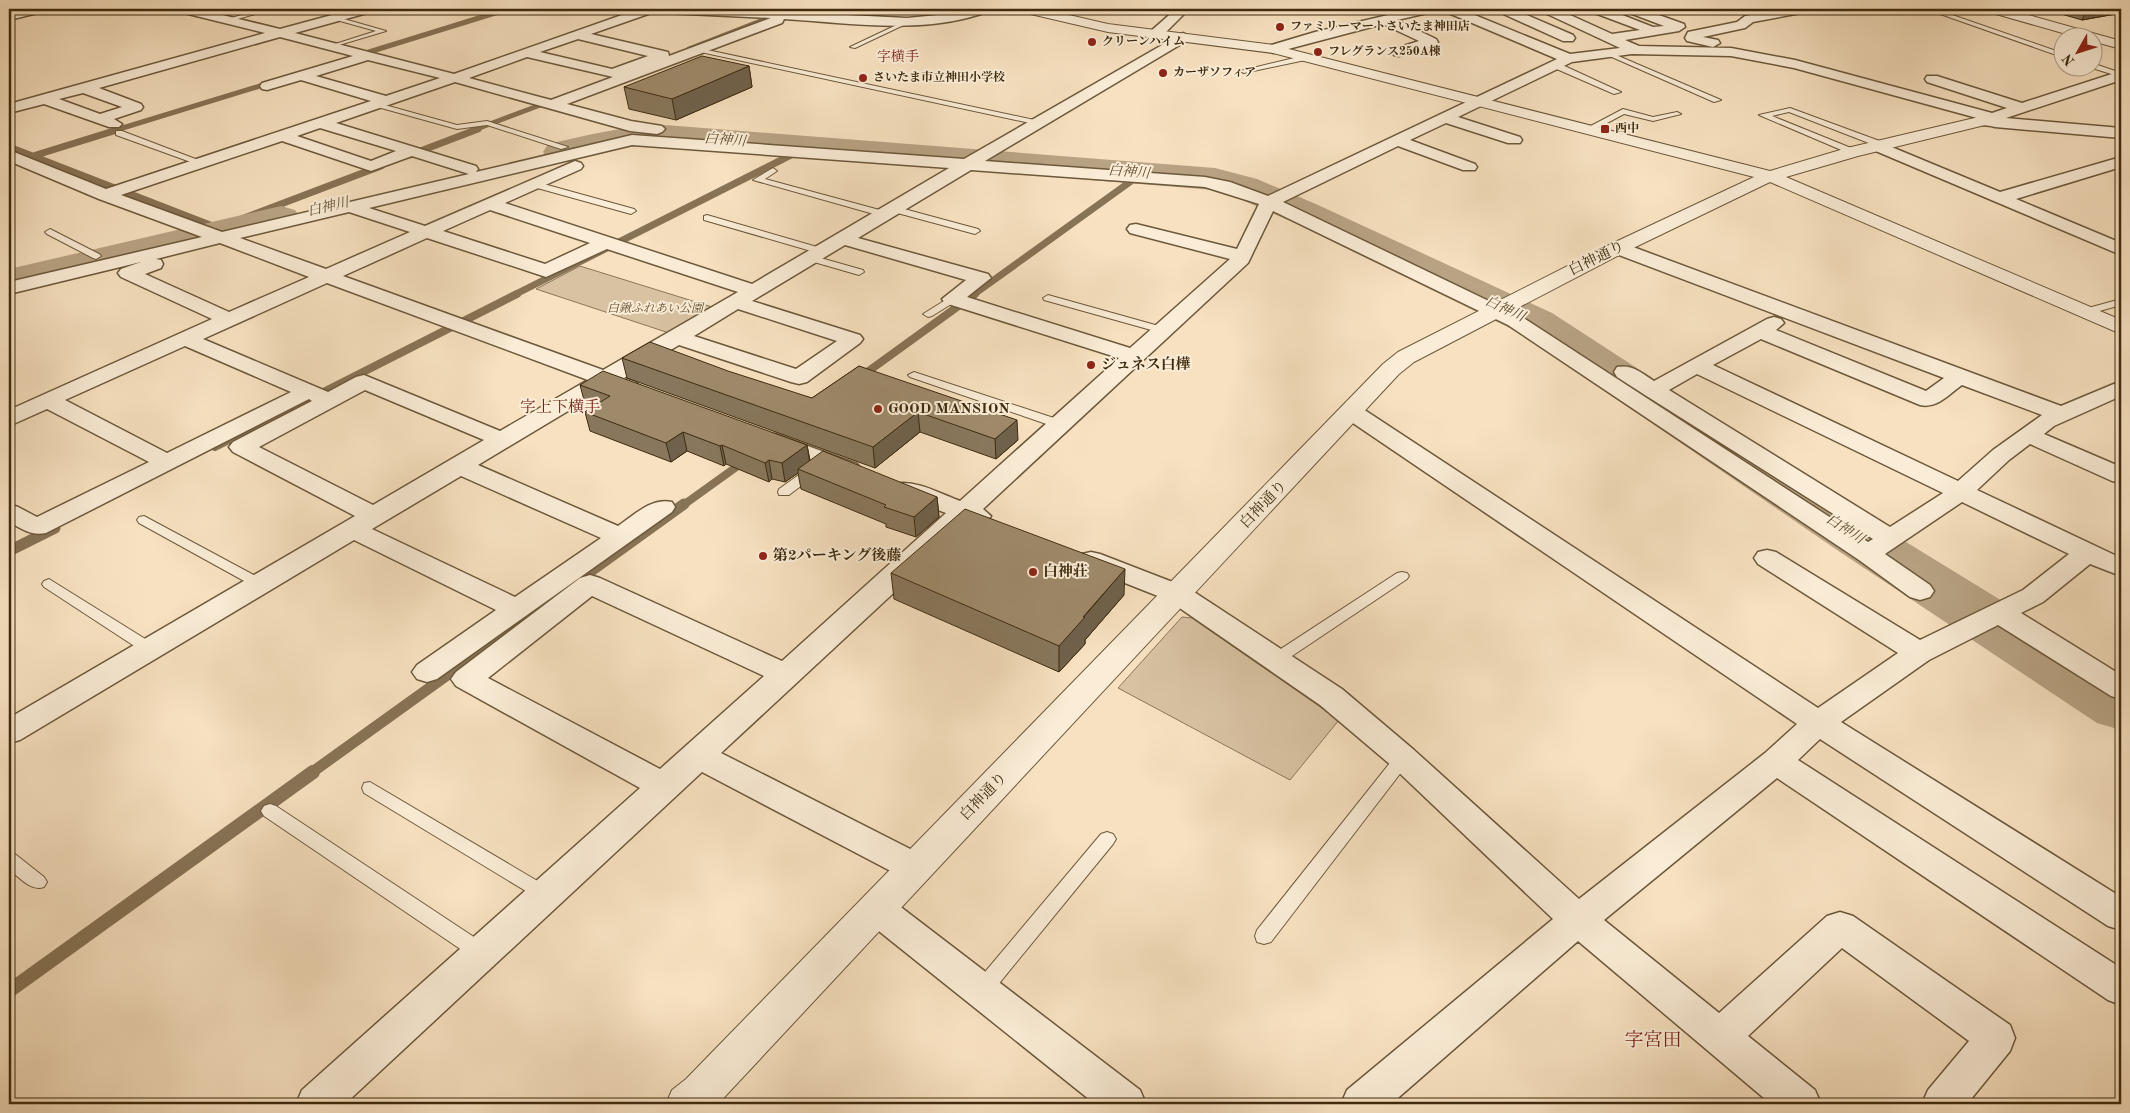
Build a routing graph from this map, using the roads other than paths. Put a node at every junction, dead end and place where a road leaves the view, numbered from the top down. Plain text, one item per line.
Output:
1 (38, 9) edge
2 (184, 9) edge
3 (270, 9) edge
4 (367, 9) edge
5 (650, 9) edge
6 (666, 9) edge
7 (983, 9) edge
8 (1027, 9) edge
9 (1183, 9) edge
10 (1428, 9) edge
11 (1450, 9) edge
12 (1503, 9) edge
13 (1581, 9) edge
14 (1596, 9) edge
15 (1631, 9) edge
16 (1801, 9) edge
17 (1929, 9) edge
18 (1994, 9) edge
19 (1551, 11) edge
20 (9, 16) edge
21 (788, 16) junction
22 (335, 18) junction
23 (1384, 19) junction
24 (227, 20) junction
25 (907, 22) junction
26 (1655, 31) junction
27 (279, 34) junction
28 (1156, 34) junction
29 (577, 35) junction
30 (1693, 35) junction
31 (1183, 37) junction
32 (2121, 45) edge
33 (331, 47) junction
34 (853, 47) dead end
35 (1606, 48) junction
36 (1273, 49) junction
37 (698, 50) junction
38 (1632, 50) junction
39 (526, 52) junction
40 (1399, 52) dead end
41 (1731, 52) junction
42 (2052, 52) edge
43 (368, 56) junction
44 (1307, 57) junction
45 (1569, 58) junction
46 (1555, 65) junction
47 (2102, 68) edge
48 (1244, 71) dead end
49 (2121, 75) edge
50 (302, 76) junction
51 (455, 78) junction
52 (1932, 79) dead end
53 (267, 86) dead end
54 (84, 88) junction
55 (1617, 92) dead end
56 (44, 100) junction
57 (1717, 100) dead end
58 (381, 102) junction
59 (1480, 102) junction
60 (554, 104) junction
61 (2022, 108) junction
62 (9, 109) edge
63 (1677, 114) dead end
64 (1447, 118) junction
65 (99, 119) junction
66 (1988, 119) junction
67 (320, 123) junction
68 (1039, 123) junction
69 (118, 129) joint
70 (1589, 129) junction
71 (2121, 133) edge
72 (642, 134) junction
73 (282, 136) junction
74 (1514, 140) dead end
75 (1398, 141) junction
76 (1880, 146) junction
77 (564, 147) junction
78 (412, 151) junction
79 (1853, 152) junction
80 (9, 155) edge
81 (975, 160) junction
82 (2121, 162) edge
83 (202, 163) junction
84 (1469, 167) dead end
85 (470, 169) junction
86 (773, 171) dead end
87 (1770, 176) junction
88 (534, 184) junction
89 (105, 195) junction
90 (2000, 198) junction
91 (1274, 200) junction
92 (489, 204) junction
93 (350, 207) junction
94 (631, 211) dead end
95 (889, 211) junction
96 (707, 218) dead end
97 (1136, 229) dead end
98 (974, 231) dead end
99 (50, 232) dead end
100 (427, 232) junction
101 (212, 235) junction
102 (842, 239) junction
103 (606, 242) junction
104 (1618, 248) junction
105 (2121, 250) edge
106 (816, 255) junction
107 (96, 256) junction
108 (1242, 256) junction
109 (859, 272) dead end
110 (9, 276) edge
111 (327, 277) junction
112 (9, 288) edge
113 (755, 291) junction
114 (952, 298) junction
115 (1048, 298) dead end
116 (735, 302) junction
117 (2121, 302) edge
118 (1502, 307) junction
119 (1531, 312) dead end
120 (2085, 312) junction
121 (1792, 313) junction
122 (928, 314) dead end
123 (230, 320) junction
124 (2121, 328) edge
125 (1162, 330) junction
126 (1760, 331) junction
127 (677, 337) junction
128 (186, 339) junction
129 (1134, 356) junction
130 (1612, 364) dead end
131 (1697, 366) junction
132 (914, 375) dead end
133 (1960, 376) junction
134 (605, 379) junction
135 (2121, 388) edge
136 (1653, 390) junction
137 (319, 395) junction
138 (652, 396) edge
139 (47, 400) junction
140 (1352, 412) junction
141 (2061, 414) junction
142 (9, 419) edge
143 (1059, 424) junction
144 (753, 433) edge
145 (2028, 435) junction
146 (502, 440) junction
147 (827, 460) junction
148 (167, 462) junction
149 (459, 466) junction
150 (2121, 476) edge
151 (1962, 491) junction
152 (784, 492) dead end
153 (663, 507) dead end
154 (964, 511) junction
155 (9, 512) edge
156 (375, 516) junction
157 (144, 520) dead end
158 (999, 524) edge
159 (352, 529) junction
160 (621, 536) junction
161 (1878, 547) junction
162 (1071, 552) edge
163 (2088, 552) junction
164 (1767, 558) dead end
165 (2121, 568) edge
166 (1402, 576) dead end
167 (48, 584) dead end
168 (260, 584) junction
169 (1920, 591) dead end
170 (1178, 594) junction
171 (517, 609) junction
172 (1991, 618) junction
173 (484, 632) junction
174 (510, 645) junction
175 (150, 649) junction
176 (1919, 653) junction
177 (1275, 660) junction
178 (427, 672) dead end
179 (785, 674) junction
180 (2121, 689) edge
181 (1818, 723) junction
182 (9, 732) edge
183 (697, 755) junction
184 (1404, 758) junction
185 (1776, 760) junction
186 (664, 786) junction
187 (370, 788) dead end
188 (270, 811) dead end
189 (1107, 839) dead end
190 (9, 859) edge
191 (916, 868) junction
192 (38, 882) dead end
193 (546, 894) junction
194 (877, 910) junction
195 (2121, 915) edge
196 (1578, 920) junction
197 (1264, 936) dead end
198 (482, 953) junction
199 (2121, 988) edge
200 (981, 991) junction
201 (1720, 1037) junction
202 (316, 1104) edge
203 (687, 1104) edge
204 (1126, 1104) edge
205 (1361, 1104) edge
206 (1801, 1104) edge
207 (1942, 1104) edge

1 - 20 street
2 - 24 street
3 - 24 lane
4 - 22 street
5 - 29 street
6 - 21 street
7 - 25 street
8 - 28 street
9 - 28 street
10 - 23 street
11 - 45 street
12 - 35 street
13 - 19 street
14 - 26 street
15 - 26 street
16 - 30 street
17 - 42 lane
18 - 32 street
19 - 35 street
21 - 25 street
21 - 37 street
22 - 27 street
22 - 33 lane
23 - 36 street
23 - 40 street
24 - 27 street
25 - 34 lane
26 - 35 street
27 - 33 street
27 - 54 street
28 - 31 street
29 - 39 street
29 - 39 street
30 - 38 street
30 - 41 street
31 - 36 street
31 - 68 street
33 - 43 street
35 - 38 street
35 - 45 street
35 - 57 lane
36 - 44 street
37 - 60 street
37 - 68 lane
38 - 41 street
39 - 51 street
41 - 66 street
43 - 50 street
43 - 51 street
44 - 48 lane
44 - 59 street
45 - 46 street
46 - 55 lane
46 - 59 street
47 - 49 lane
49 - 61 street
50 - 53 street
50 - 58 street
51 - 58 street
51 - 60 street
52 - 61 street
54 - 56 street
54 - 65 street
56 - 62 street
56 - 65 street
58 - 67 street
58 - 77 lane
59 - 64 street
59 - 70 street
60 - 72 street
61 - 66 street
63 - 70 lane
64 - 74 street
64 - 75 street
65 - 69 street
66 - 71 street
66 - 76 street, 白神通り
67 - 73 street
67 - 78 street
68 - 81 street
69 - 83 lane
70 - 87 street
72 - 77 street
72 - 81 street
72 - 88 street
72 - 93 street
73 - 78 street
73 - 83 street
75 - 84 street
75 - 91 street
76 - 79 street, 白神通り
76 - 79 lane
76 - 90 street
77 - 85 street
78 - 85 street
79 - 87 street, 白神通り
80 - 89 street
81 - 91 street
81 - 95 street
82 - 90 street
83 - 89 street
85 - 101 street
86 - 95 lane
87 - 104 street, 白神通り
87 - 120 street
88 - 92 street
88 - 94 lane
89 - 101 street
90 - 105 street
91 - 108 street
91 - 118 street
92 - 100 street
92 - 103 street
93 - 100 street
93 - 101 street
95 - 98 lane
95 - 102 street
96 - 106 lane
97 - 108 street
99 - 107 lane
100 - 103 street
100 - 111 street
101 - 107 street
101 - 111 street
101 - 112 street
101 - 123 street
102 - 106 street
102 - 114 street
103 - 113 street
104 - 118 street, 白神通り
104 - 121 street
106 - 109 lane
106 - 113 street
107 - 110 street
108 - 125 street
111 - 123 street
111 - 134 street
113 - 116 street
114 - 122 lane
114 - 129 street
115 - 125 lane
116 - 127 street
116 - 127 street
117 - 120 lane
118 - 119 street
118 - 140 street, 白神通り
118 - 161 street
120 - 124 street
121 - 126 street
121 - 133 street
123 - 128 street
125 - 129 street
126 - 131 street
126 - 133 street
127 - 134 street
128 - 137 street
128 - 139 street
129 - 143 street
130 - 136 street
131 - 136 street
131 - 151 street
132 - 143 lane
133 - 141 street
134 - 138 street
134 - 146 street
135 - 141 street
136 - 161 street
137 - 146 street
137 - 148 street
137 - 156 street
139 - 142 street
139 - 148 street
140 - 170 street, 白神通り
140 - 181 street
141 - 145 street
143 - 154 street
144 - 147 street
145 - 150 street
145 - 151 street
146 - 149 street
147 - 152 lane
147 - 154 street
148 - 155 street
149 - 156 street
149 - 160 street
151 - 161 street
151 - 163 street
153 - 160 street
154 - 158 street
154 - 179 street
156 - 159 street
157 - 168 lane
159 - 168 street
159 - 171 street
160 - 171 street
161 - 169 street
162 - 170 street
163 - 165 street
163 - 172 street
164 - 176 street
166 - 177 lane
167 - 175 lane
168 - 175 street
170 - 177 street
170 - 191 street, 白神通り
171 - 173 street
172 - 176 street
172 - 180 street
173 - 174 street
173 - 178 street
174 - 179 street
174 - 186 street
175 - 182 street
176 - 181 street
177 - 184 street
179 - 183 street
181 - 185 street
181 - 195 street
183 - 186 street
183 - 191 street
184 - 196 street
184 - 197 lane
185 - 196 street
185 - 199 street
186 - 193 street
187 - 193 lane
188 - 198 lane
189 - 200 lane
190 - 192 lane
191 - 194 street, 白神通り
193 - 198 street
194 - 200 street
194 - 203 street, 白神通り
196 - 201 street
196 - 205 street
198 - 202 street
200 - 204 street
201 - 206 street
201 - 207 street

